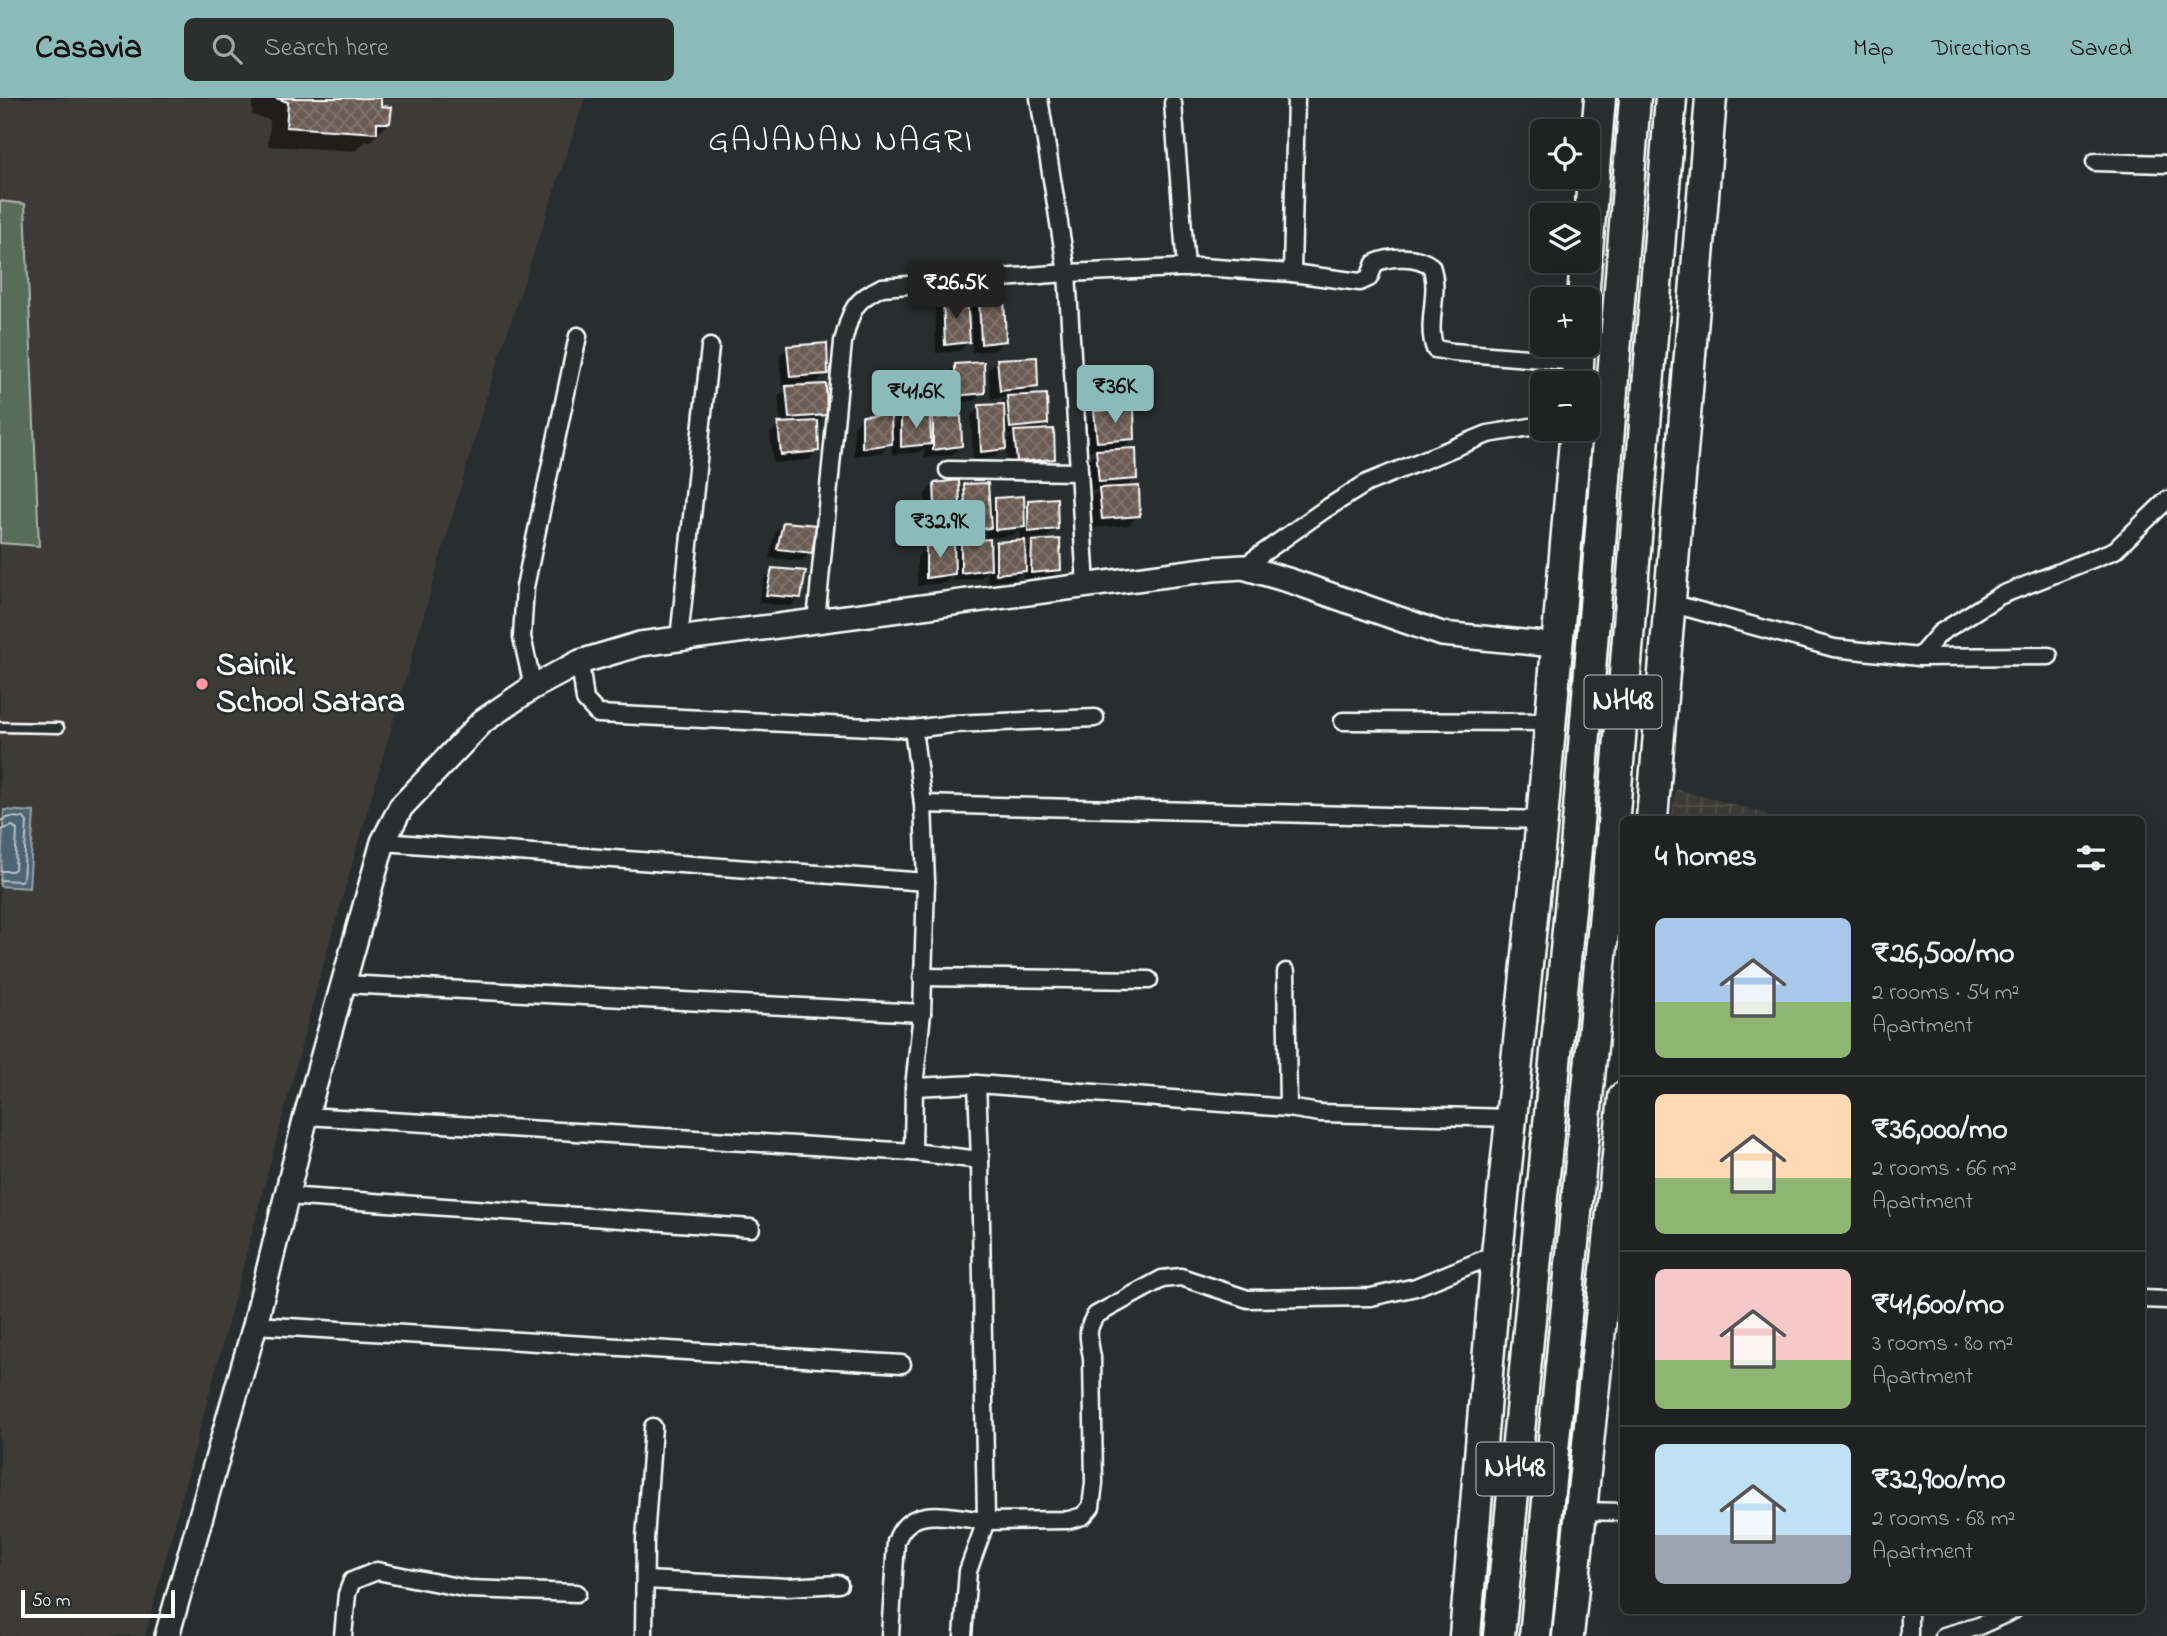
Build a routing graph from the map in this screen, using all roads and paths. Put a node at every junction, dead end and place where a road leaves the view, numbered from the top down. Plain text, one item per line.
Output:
1 (1039, 98) edge
2 (1296, 98) edge
3 (1600, 98) edge
4 (1635, 98) edge
5 (1671, 98) edge
6 (1711, 98) edge
7 (1173, 103) dead end
8 (2095, 162) dead end
9 (2167, 164) edge
10 (1591, 203) edge
11 (1186, 268) junction
12 (1067, 273) junction
13 (1292, 273) junction
14 (578, 336) dead end
15 (710, 347) dead end
16 (1578, 363) edge
17 (1530, 427) edge
18 (1575, 441) edge
19 (948, 470) dead end
20 (1079, 472) junction
21 (2167, 500) edge
22 (1243, 567) junction
23 (1086, 586) junction
24 (1670, 603) junction
25 (816, 621) junction
26 (679, 639) junction
27 (1555, 645) junction
28 (2049, 656) dead end
29 (1919, 657) junction
30 (580, 662) junction
31 (533, 687) junction
32 (1095, 718) dead end
33 (1343, 721) dead end
34 (1549, 722) junction
35 (0, 727) edge
36 (59, 728) dead end
37 (913, 729) junction
38 (923, 804) junction
39 (1652, 816) edge
40 (1542, 820) junction
41 (383, 842) junction
42 (926, 882) junction
43 (1286, 972) dead end
44 (922, 977) junction
45 (1149, 981) dead end
46 (344, 984) junction
47 (922, 1013) junction
48 (977, 1084) junction
49 (914, 1087) junction
50 (1288, 1108) junction
51 (306, 1116) junction
52 (1511, 1118) junction
53 (1620, 1136) edge
54 (913, 1152) junction
55 (981, 1160) junction
56 (286, 1196) junction
57 (751, 1228) dead end
58 (1497, 1254) junction
59 (2145, 1298) edge
60 (2167, 1300) edge
61 (256, 1325) junction
62 (902, 1364) dead end
63 (653, 1427) dead end
64 (1581, 1511) junction
65 (1620, 1512) edge
66 (986, 1521) junction
67 (645, 1580) junction
68 (839, 1584) dead end
69 (578, 1593) dead end
70 (1909, 1614) edge
71 (2005, 1614) edge
72 (167, 1636) edge
73 (343, 1636) edge
74 (644, 1636) edge
75 (890, 1636) edge
76 (963, 1636) edge
77 (1465, 1636) edge
78 (1499, 1636) edge
79 (1535, 1636) edge
80 (1568, 1636) edge
81 (1909, 1636) edge
82 (1944, 1636) edge

1 - 12 street
2 - 13 street
3 - 10 highway
4 - 78 highway, NH48
5 - 79 highway, NH48
6 - 24 highway
7 - 11 street
8 - 9 street
11 - 12 street
11 - 13 street
12 - 20 street
12 - 25 street
13 - 16 street
14 - 31 street
15 - 26 street
17 - 22 street
18 - 27 highway
19 - 20 street
20 - 23 street
21 - 29 street
22 - 23 street
22 - 27 street
23 - 25 street
24 - 29 street
24 - 39 highway
25 - 26 street
26 - 30 street
27 - 34 highway
28 - 29 street
30 - 31 street
30 - 37 street
31 - 41 street
32 - 37 street
33 - 34 street
34 - 40 highway
35 - 36 lane
37 - 38 street
38 - 40 street
38 - 42 street
40 - 52 highway
41 - 42 street
41 - 46 street
42 - 44 street
43 - 50 street
44 - 45 street
44 - 47 street
46 - 47 street
46 - 51 street
47 - 49 street
48 - 49 street
48 - 50 street
48 - 55 street
49 - 54 street
50 - 52 street
51 - 54 street
51 - 56 street
52 - 58 highway
53 - 64 highway
54 - 55 street
55 - 66 street
56 - 57 street
56 - 61 street
58 - 66 street
58 - 77 highway
59 - 60 street
61 - 62 street
61 - 72 street
63 - 67 street
64 - 65 street
64 - 80 highway
66 - 75 street
66 - 76 street
67 - 68 street
67 - 74 street
69 - 73 street
70 - 81 street
71 - 82 street

